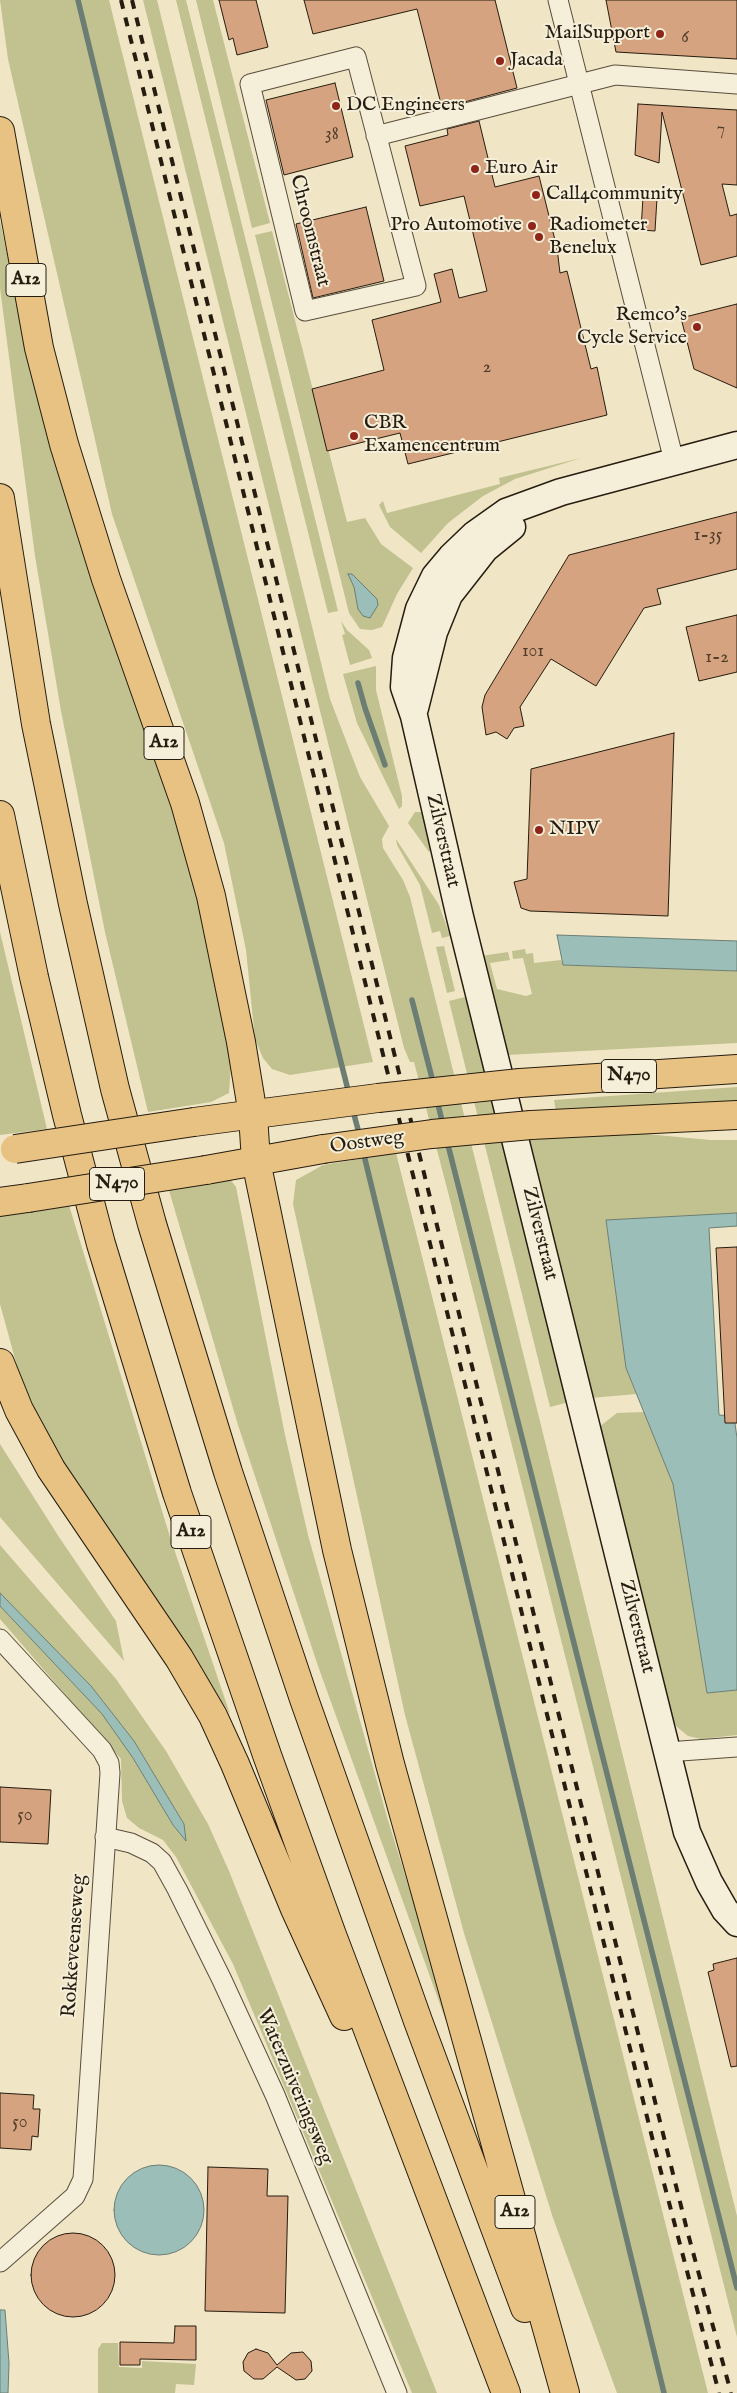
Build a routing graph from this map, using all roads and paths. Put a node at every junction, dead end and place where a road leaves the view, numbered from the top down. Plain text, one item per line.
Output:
1 (558, 0) edge
2 (579, 84) junction
3 (737, 84) edge
4 (0, 131) edge
5 (376, 136) junction
6 (737, 445) edge
7 (674, 461) junction
8 (0, 498) edge
9 (0, 815) edge
10 (737, 1069) edge
11 (253, 1114) junction
12 (737, 1115) edge
13 (8, 1150) edge
14 (256, 1161) junction
15 (0, 1202) edge
16 (0, 1363) edge
17 (0, 1639) edge
18 (737, 1747) edge
19 (667, 1752) junction
20 (105, 1838) junction
21 (737, 1923) edge
22 (443, 2231) junction
23 (0, 2262) edge
24 (397, 2393) edge
25 (506, 2393) edge
26 (558, 2393) edge
27 (565, 2393) edge

1 - 2 street
2 - 3 street
2 - 5 street
2 - 7 street
4 - 11 main road, A12
5 - 5 street, Chroomstraat
6 - 7 street, Zilverstraat
7 - 19 street, Zilverstraat
8 - 26 main road, A12
9 - 22 main road, A12
10 - 11 main road, N470, bridge
11 - 13 main road, N470, bridge
11 - 14 main road, A12
12 - 14 main road, Oostweg / N470, bridge
14 - 15 main road, Oostweg / N470, bridge
14 - 27 main road, A12
16 - 22 main road, A12
17 - 20 street, Rokkeveenseweg
18 - 19 street
19 - 21 street, Zilverstraat
20 - 23 street, Rokkeveenseweg
20 - 24 street, Waterzuiveringsweg
22 - 25 main road, A12

